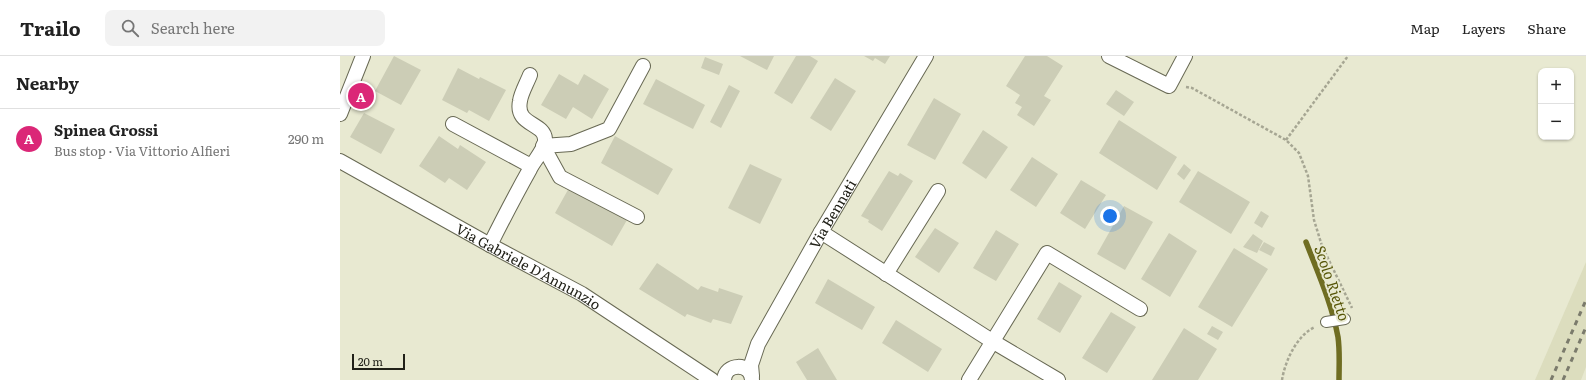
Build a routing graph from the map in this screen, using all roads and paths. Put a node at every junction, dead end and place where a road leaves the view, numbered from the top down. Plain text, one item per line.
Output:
1 (363, 56) edge
2 (926, 56) edge
3 (1109, 56) edge
4 (1185, 56) edge
5 (1348, 56) edge
6 (643, 66) dead end
7 (530, 75) dead end
8 (1169, 86) junction
9 (340, 114) edge
10 (453, 124) dead end
11 (1286, 140) junction
12 (543, 146) junction
13 (340, 161) edge
14 (531, 166) junction
15 (938, 191) dead end
16 (637, 217) dead end
17 (821, 232) junction
18 (490, 245) junction
19 (886, 274) junction
20 (1140, 309) dead end
21 (1345, 319) joint
22 (1326, 322) joint
23 (992, 341) junction
24 (752, 378) edge
25 (712, 380) edge
26 (724, 380) edge
27 (969, 380) edge
28 (1058, 380) edge
29 (1282, 380) edge

1 - 9 street
2 - 17 street, Via Bennati
3 - 8 street
4 - 8 street
5 - 11 path
6 - 12 street
7 - 12 street
8 - 11 path
10 - 14 street
11 - 21 path
12 - 14 street
12 - 16 street
13 - 18 street, Via Gabriele D'Annunzio
14 - 18 street
15 - 19 street
17 - 19 street
17 - 24 street, Via Bennati
18 - 25 street, Via Gabriele D'Annunzio
19 - 23 street
20 - 23 street
21 - 22 street
22 - 29 path
23 - 27 street
23 - 28 street
24 - 26 street

